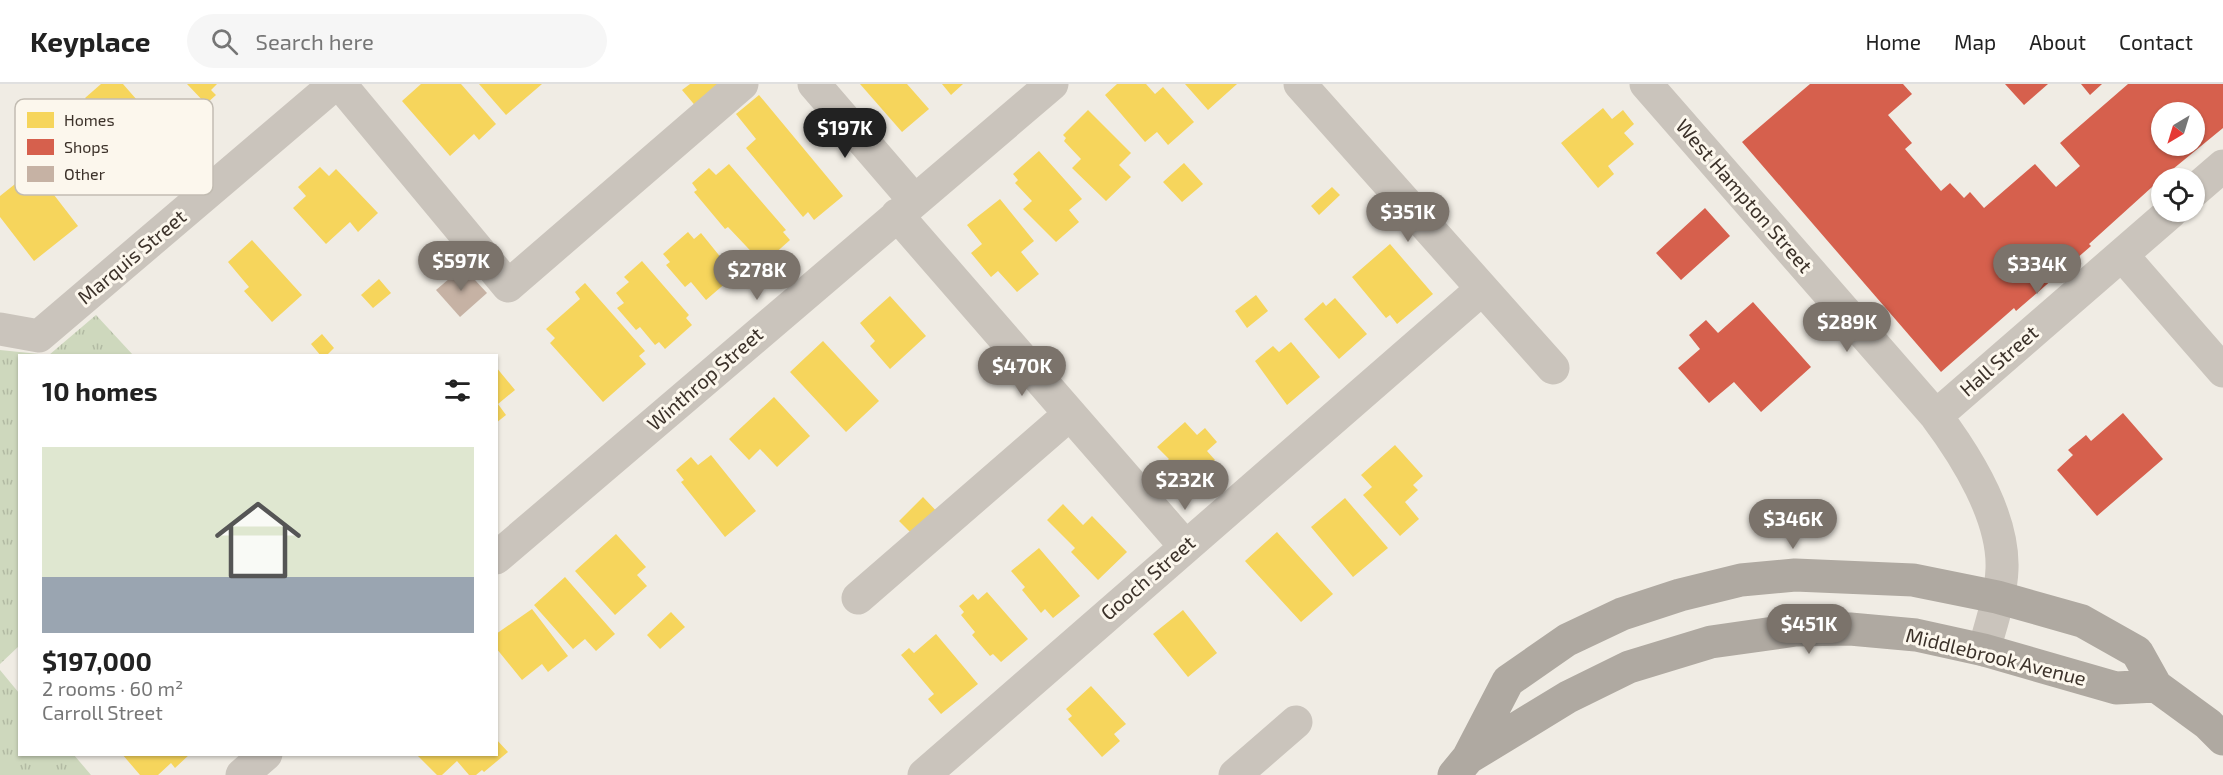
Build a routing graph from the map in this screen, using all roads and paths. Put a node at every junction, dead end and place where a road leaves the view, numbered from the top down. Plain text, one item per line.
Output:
1 (335, 84) edge
2 (340, 84) edge
3 (742, 84) edge
4 (814, 84) edge
5 (1052, 84) edge
6 (1300, 84) edge
7 (1646, 84) edge
8 (2223, 166) edge
9 (2205, 182) edge
10 (213, 188) edge
11 (205, 195) edge
12 (905, 208) junction
13 (2160, 222) edge
14 (2122, 255) junction
15 (1482, 289) junction
16 (0, 329) edge
17 (1553, 369) dead end
18 (2223, 371) edge
19 (1070, 414) junction
20 (1935, 416) junction
21 (1185, 546) junction
22 (498, 556) edge
23 (1997, 597) junction
24 (858, 598) dead end
25 (1984, 650) junction
26 (2156, 686) junction
27 (1296, 722) dead end
28 (2223, 739) edge
29 (264, 756) edge
30 (1461, 766) edge
31 (242, 775) edge
32 (924, 775) edge
33 (1235, 775) edge

1 - 10 street, Marquis Street
2 - 3 street
4 - 12 street
5 - 12 street, Winthrop Street
6 - 15 street
7 - 20 street, West Hampton Street
8 - 9 street
11 - 16 street, Marquis Street
12 - 19 street
12 - 22 street, Winthrop Street
13 - 14 street, Hall Street
14 - 18 street
14 - 20 street, Hall Street
15 - 17 street
15 - 21 street, Gooch Street
19 - 21 street
19 - 24 street
20 - 23 street, West Hampton Street
21 - 32 street, Gooch Street
23 - 25 street, West Hampton Street
23 - 26 main road, Middlebrook Avenue
23 - 30 main road, Middlebrook Avenue
25 - 26 main road, Middlebrook Avenue
25 - 30 main road, Middlebrook Avenue
26 - 28 main road, Middlebrook Avenue
27 - 33 street
29 - 31 street

